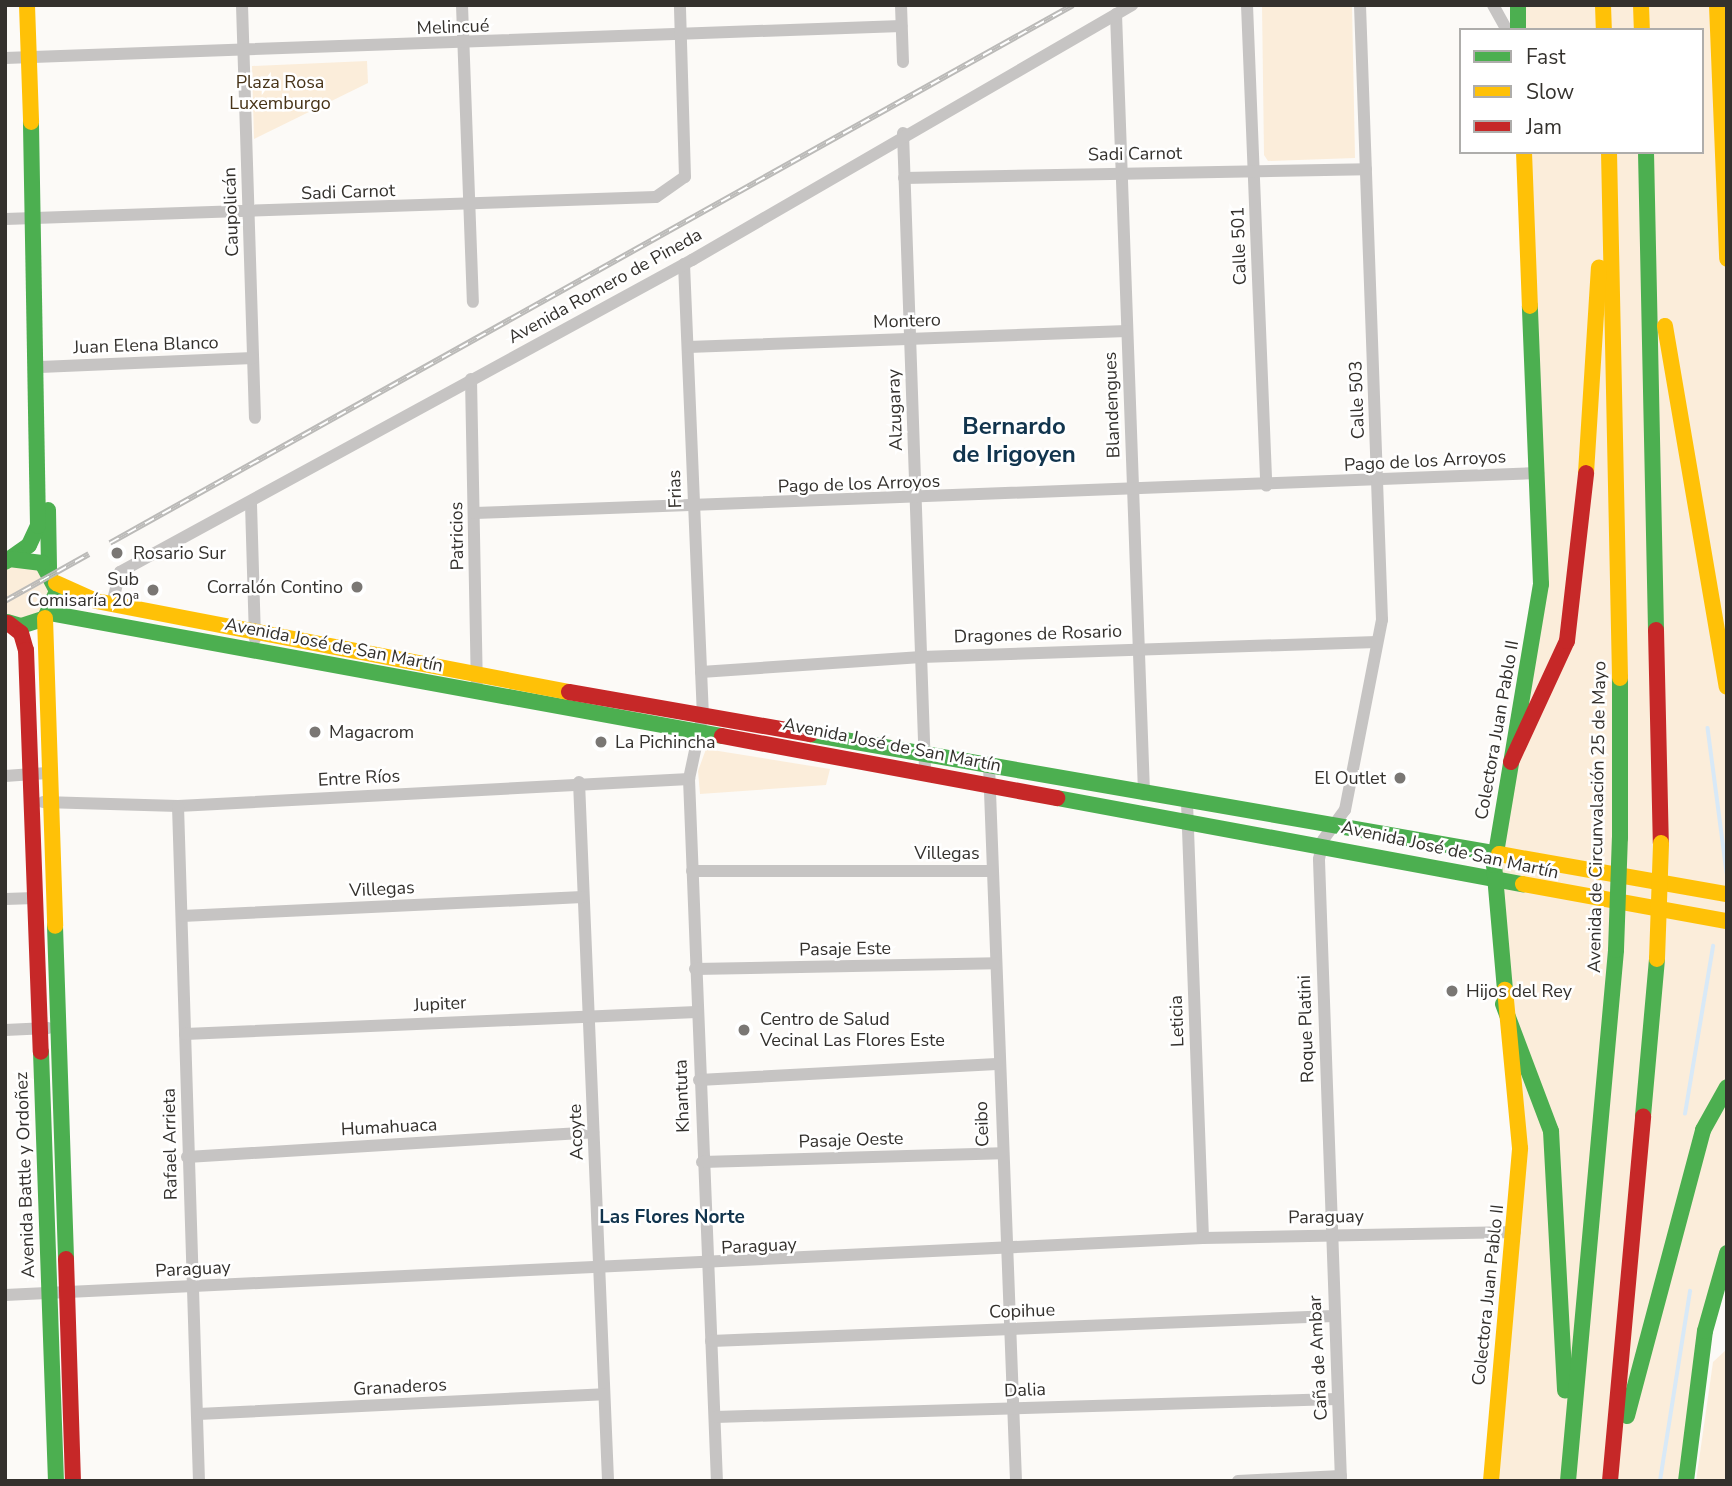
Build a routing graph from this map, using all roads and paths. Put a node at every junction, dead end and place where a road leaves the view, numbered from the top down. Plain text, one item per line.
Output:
1 (27, 5) edge
2 (242, 5) edge
3 (461, 5) edge
4 (680, 5) edge
5 (901, 5) edge
6 (1132, 5) edge
7 (1247, 5) edge
8 (1360, 5) edge
9 (1493, 5) edge
10 (1518, 5) edge
11 (1603, 5) edge
12 (1641, 5) edge
13 (1717, 5) edge
14 (1116, 14) junction
15 (901, 26) junction
16 (1506, 28) edge
17 (1518, 28) edge
18 (1604, 28) edge
19 (1642, 28) edge
20 (680, 34) junction
21 (463, 45) junction
22 (243, 52) junction
23 (28, 57) junction
24 (5, 58) edge
25 (903, 62) dead end
26 (1724, 128) edge
27 (903, 133) junction
28 (1524, 154) edge
29 (1603, 154) edge
30 (1609, 154) edge
31 (1646, 154) edge
32 (1253, 169) junction
33 (1366, 169) junction
34 (1121, 171) junction
35 (904, 178) junction
36 (470, 204) junction
37 (1648, 212) junction
38 (248, 213) junction
39 (5, 219) edge
40 (35, 219) junction
41 (1727, 259) edge
42 (684, 264) junction
43 (473, 302) dead end
44 (1127, 331) junction
45 (910, 338) junction
46 (688, 347) junction
47 (253, 358) junction
48 (40, 367) junction
49 (471, 379) junction
50 (256, 418) dead end
51 (41, 451) junction
52 (1538, 473) junction
53 (1377, 481) junction
54 (1266, 486) junction
55 (1132, 493) junction
56 (915, 499) junction
57 (251, 504) junction
58 (693, 506) junction
59 (475, 513) junction
60 (8, 560) edge
61 (52, 576) junction
62 (112, 604) junction
63 (47, 615) junction
64 (7, 622) edge
65 (255, 631) junction
66 (1377, 642) junction
67 (1138, 648) junction
68 (256, 650) junction
69 (921, 657) junction
70 (701, 672) junction
71 (477, 676) junction
72 (1727, 687) edge
73 (477, 692) junction
74 (703, 721) junction
75 (924, 762) junction
76 (1511, 762) junction
77 (989, 765) junction
78 (39, 773) junction
79 (5, 776) edge
80 (689, 779) junction
81 (579, 782) junction
82 (989, 783) junction
83 (1144, 794) junction
84 (40, 802) junction
85 (178, 806) junction
86 (1187, 811) junction
87 (1334, 829) junction
88 (1322, 844) junction
89 (1496, 852) junction
90 (692, 871) junction
91 (992, 871) junction
92 (1493, 882) junction
93 (1727, 894) edge
94 (583, 897) junction
95 (35, 898) junction
96 (5, 899) edge
97 (182, 916) junction
98 (1727, 921) edge
99 (995, 963) junction
100 (695, 969) junction
101 (1503, 1004) junction
102 (697, 1012) junction
103 (588, 1014) junction
104 (48, 1028) junction
105 (5, 1030) edge
106 (185, 1034) junction
107 (997, 1064) junction
108 (699, 1080) junction
109 (1727, 1087) edge
110 (593, 1132) junction
111 (1001, 1153) junction
112 (187, 1157) junction
113 (702, 1162) junction
114 (1515, 1232) junction
115 (1329, 1234) junction
116 (1203, 1238) junction
117 (1004, 1250) junction
118 (1727, 1253) edge
119 (706, 1266) junction
120 (598, 1271) junction
121 (192, 1286) junction
122 (56, 1293) junction
123 (5, 1295) edge
124 (1333, 1316) junction
125 (1008, 1329) junction
126 (711, 1341) junction
127 (604, 1394) junction
128 (1337, 1399) junction
129 (1012, 1408) junction
130 (198, 1415) junction
131 (715, 1417) junction
132 (1341, 1478) edge
133 (56, 1481) edge
134 (73, 1481) edge
135 (199, 1481) edge
136 (608, 1481) edge
137 (717, 1481) edge
138 (1016, 1481) edge
139 (1238, 1481) edge
140 (1491, 1481) edge
141 (1567, 1481) edge
142 (1611, 1481) edge
143 (1686, 1481) edge

1 - 23 main road
2 - 22 street, Caupolicán
3 - 21 street
4 - 20 street
5 - 15 street
6 - 14 street, Avenida Romero de Pineda
7 - 32 street, Calle 501
8 - 33 street, Calle 503
9 - 16 street
10 - 17 main road
11 - 18 main road
12 - 19 main road
13 - 26 main road
14 - 27 street, Avenida Romero de Pineda
14 - 34 street, Blandengues
15 - 20 street, Melincué
15 - 25 street
20 - 21 street, Melincué
20 - 36 street, Sadi Carnot
21 - 22 street, Melincué
21 - 36 street
22 - 23 street, Melincué
22 - 38 street, Caupolicán
23 - 24 street, Melincué
23 - 40 main road
26 - 41 main road
27 - 35 street, Alzugaray
27 - 42 street, Avenida Romero de Pineda
28 - 52 main road, Colectora Juan Pablo II
29 - 76 main road
30 - 141 main road, Avenida de Circunvalación 25 de Mayo, bridge
31 - 37 main road
32 - 33 street, Sadi Carnot
32 - 34 street, Sadi Carnot
32 - 54 street, Calle 501
33 - 53 street, Calle 503
34 - 35 street, Sadi Carnot
34 - 44 street, Blandengues
35 - 45 street, Alzugaray
36 - 38 street, Sadi Carnot
36 - 43 street
37 - 72 main road
37 - 142 main road, bridge
38 - 40 street, Sadi Carnot
38 - 47 street, Caupolicán
39 - 40 street, Sadi Carnot
40 - 48 main road
42 - 46 street, Frias
42 - 49 street, Avenida Romero de Pineda
44 - 45 street, Montero
44 - 55 street, Blandengues
45 - 46 street, Montero
45 - 56 street, Alzugaray
46 - 58 street, Frias
47 - 48 street, Juan Elena Blanco
47 - 50 street, Caupolicán
48 - 51 main road
49 - 57 street, Avenida Romero de Pineda
49 - 59 street, Patricios
51 - 60 main road
51 - 61 main road
52 - 53 street, Pago de los Arroyos
52 - 76 main road, Colectora Juan Pablo II
53 - 54 street, Pago de los Arroyos
53 - 66 street, Calle 503
54 - 55 street, Pago de los Arroyos
55 - 56 street, Pago de los Arroyos
55 - 67 street, Blandengues
56 - 58 street, Pago de los Arroyos
56 - 69 street, Alzugaray
57 - 62 street, Avenida Romero de Pineda
57 - 65 street
58 - 59 street, Pago de los Arroyos
58 - 70 street, Frias
59 - 71 street, Patricios
60 - 61 main road, Avenida José de San Martín
61 - 62 main road, Avenida José de San Martín
61 - 63 main road, Avenida Battle y Ordoñez
62 - 65 main road, Avenida José de San Martín
63 - 64 main road, Avenida José de San Martín
63 - 68 main road, Avenida José de San Martín
63 - 78 main road, Avenida Battle y Ordoñez
64 - 78 main road, Avenida Battle y Ordoñez
65 - 68 street
65 - 71 main road, Avenida José de San Martín
66 - 67 street, Dragones de Rosario
66 - 87 street, Calle 503
67 - 69 street, Dragones de Rosario
67 - 83 street, Blandengues
68 - 73 main road, Avenida José de San Martín
69 - 70 street, Dragones de Rosario
69 - 75 street, Alzugaray
70 - 74 street, Frias
71 - 73 street, Patricios
71 - 74 main road, Avenida José de San Martín
73 - 74 main road, Avenida José de San Martín
74 - 75 main road, Avenida José de San Martín
74 - 80 street, Khantuta
75 - 77 main road, Avenida José de San Martín
75 - 82 main road, Avenida José de San Martín
76 - 89 main road, Colectora Juan Pablo II
77 - 82 street, Ceibo
77 - 83 main road, Avenida José de San Martín
78 - 79 street
78 - 84 main road, Avenida Battle y Ordoñez
80 - 81 street, Entre Ríos
80 - 90 street, Khantuta
81 - 85 street, Entre Ríos
81 - 94 street, Acoyte
82 - 86 main road, Avenida José de San Martín
82 - 91 street, Ceibo
83 - 86 main road, Avenida José de San Martín
84 - 85 street, Entre Ríos
84 - 95 main road, Avenida Battle y Ordoñez
84 - 104 main road, Avenida Battle y Ordoñez
85 - 97 street, Rafael Arrieta
86 - 87 main road, Avenida José de San Martín
86 - 88 main road, Avenida José de San Martín
86 - 116 street, Leticia
87 - 88 street
87 - 89 main road, Avenida José de San Martín
88 - 92 main road, Avenida José de San Martín
88 - 115 street, Roque Platini
89 - 92 main road, Colectora Juan Pablo II
89 - 93 main road, Avenida José de San Martín
90 - 91 street, Villegas
90 - 100 street, Khantuta
91 - 99 street, Ceibo
92 - 98 main road, Avenida José de San Martín
92 - 101 main road, Colectora Juan Pablo II
94 - 97 street, Villegas
94 - 103 street, Acoyte
95 - 96 street
95 - 104 main road, Avenida Battle y Ordoñez
97 - 106 street, Rafael Arrieta
99 - 100 street, Pasaje Este
99 - 107 street, Ceibo
100 - 102 street, Khantuta
101 - 114 main road, Colectora Juan Pablo II
101 - 141 main road
102 - 103 street, Jupiter
102 - 108 street, Khantuta
103 - 106 street, Jupiter
103 - 110 street, Acoyte
104 - 105 street
104 - 122 main road, Avenida Battle y Ordoñez
106 - 112 street, Rafael Arrieta
107 - 108 street
107 - 111 street, Ceibo
108 - 113 street, Khantuta
109 - 142 main road
110 - 112 street, Humahuaca
110 - 120 street, Acoyte
111 - 113 street, Pasaje Oeste
111 - 117 street, Ceibo
112 - 121 street, Rafael Arrieta
113 - 119 street, Khantuta
114 - 115 street, Paraguay
114 - 140 main road, Colectora Juan Pablo II
115 - 116 street, Paraguay
115 - 124 street, Caña de Ambar
116 - 117 street, Paraguay
117 - 119 street, Paraguay
117 - 125 street, Ceibo
118 - 143 main road
119 - 120 street, Paraguay
119 - 126 street, Khantuta
120 - 121 street, Paraguay
120 - 127 street, Acoyte
121 - 122 street, Paraguay
121 - 130 street, Rafael Arrieta
122 - 123 street, Paraguay
122 - 133 main road, Avenida Battle y Ordoñez
122 - 134 main road, Avenida Battle y Ordoñez
124 - 125 street, Copihue
124 - 128 street, Caña de Ambar
125 - 126 street, Copihue
125 - 129 street, Ceibo
126 - 131 street, Khantuta
127 - 130 street, Granaderos
127 - 136 street, Acoyte
128 - 129 street, Dalia
128 - 132 street, Caña de Ambar
129 - 131 street, Dalia
129 - 138 street, Ceibo
130 - 135 street, Rafael Arrieta
131 - 137 street, Khantuta
132 - 139 street

